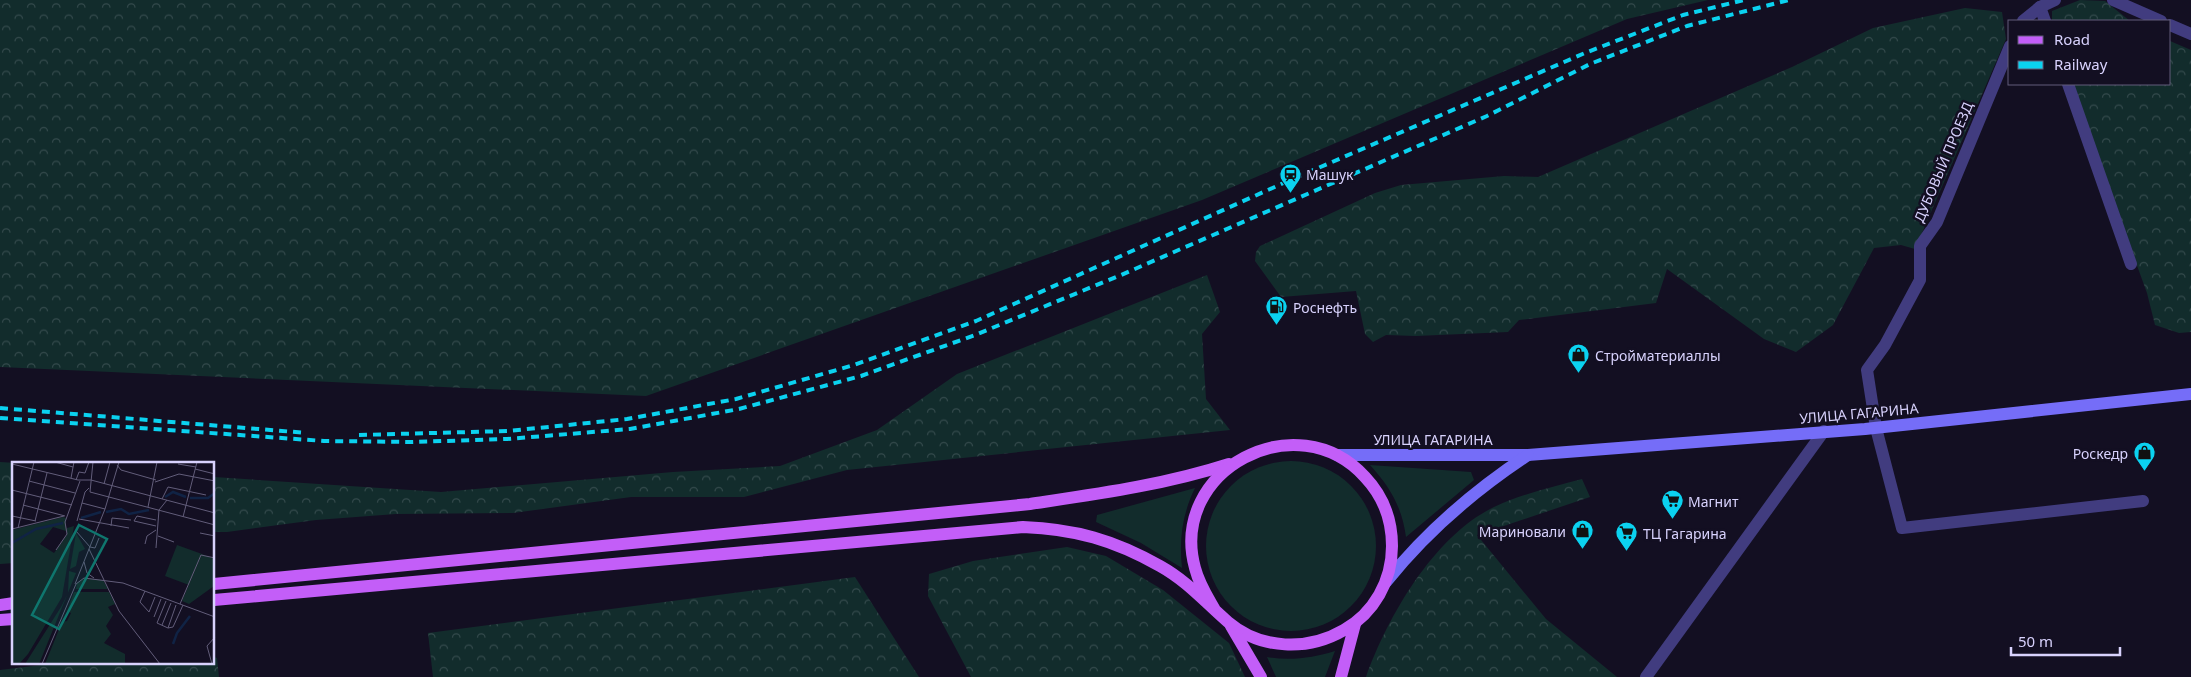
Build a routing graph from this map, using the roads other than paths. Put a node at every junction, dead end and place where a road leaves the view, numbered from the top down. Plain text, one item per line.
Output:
1 (2055, 0) edge
2 (2114, 0) edge
3 (2040, 7) junction
4 (2024, 20) edge
5 (2045, 20) edge
6 (2160, 20) edge
7 (2171, 25) edge
8 (2191, 34) edge
9 (2008, 51) edge
10 (2068, 85) edge
11 (2131, 264) dead end
12 (2191, 394) edge
13 (1876, 428) junction
14 (1824, 431) junction
15 (1337, 455) junction
16 (1528, 455) junction
17 (1236, 461) junction
18 (2143, 501) dead end
19 (1386, 582) junction
20 (215, 584) edge
21 (215, 600) edge
22 (1215, 610) junction
23 (1230, 624) junction
24 (1355, 624) junction
25 (1261, 677) edge
26 (1341, 677) edge
27 (1646, 677) edge

1 - 3 street
2 - 6 street
3 - 4 street
3 - 5 street
7 - 8 street
9 - 13 street, ДУБОВЫЙ ПРОЕЗД
10 - 11 street
12 - 13 main road, УЛИЦА ГАГАРИНА
13 - 14 main road, УЛИЦА ГАГАРИНА
13 - 18 street, ДУБОВЫЙ ПРОЕЗД
14 - 16 main road, УЛИЦА ГАГАРИНА
14 - 27 street
15 - 16 main road, УЛИЦА ГАГАРИНА
15 - 17 main road
15 - 19 main road
16 - 19 main road
17 - 20 main road
17 - 22 main road
19 - 24 main road
21 - 22 main road
22 - 23 main road
23 - 24 main road
23 - 25 main road
24 - 26 main road

